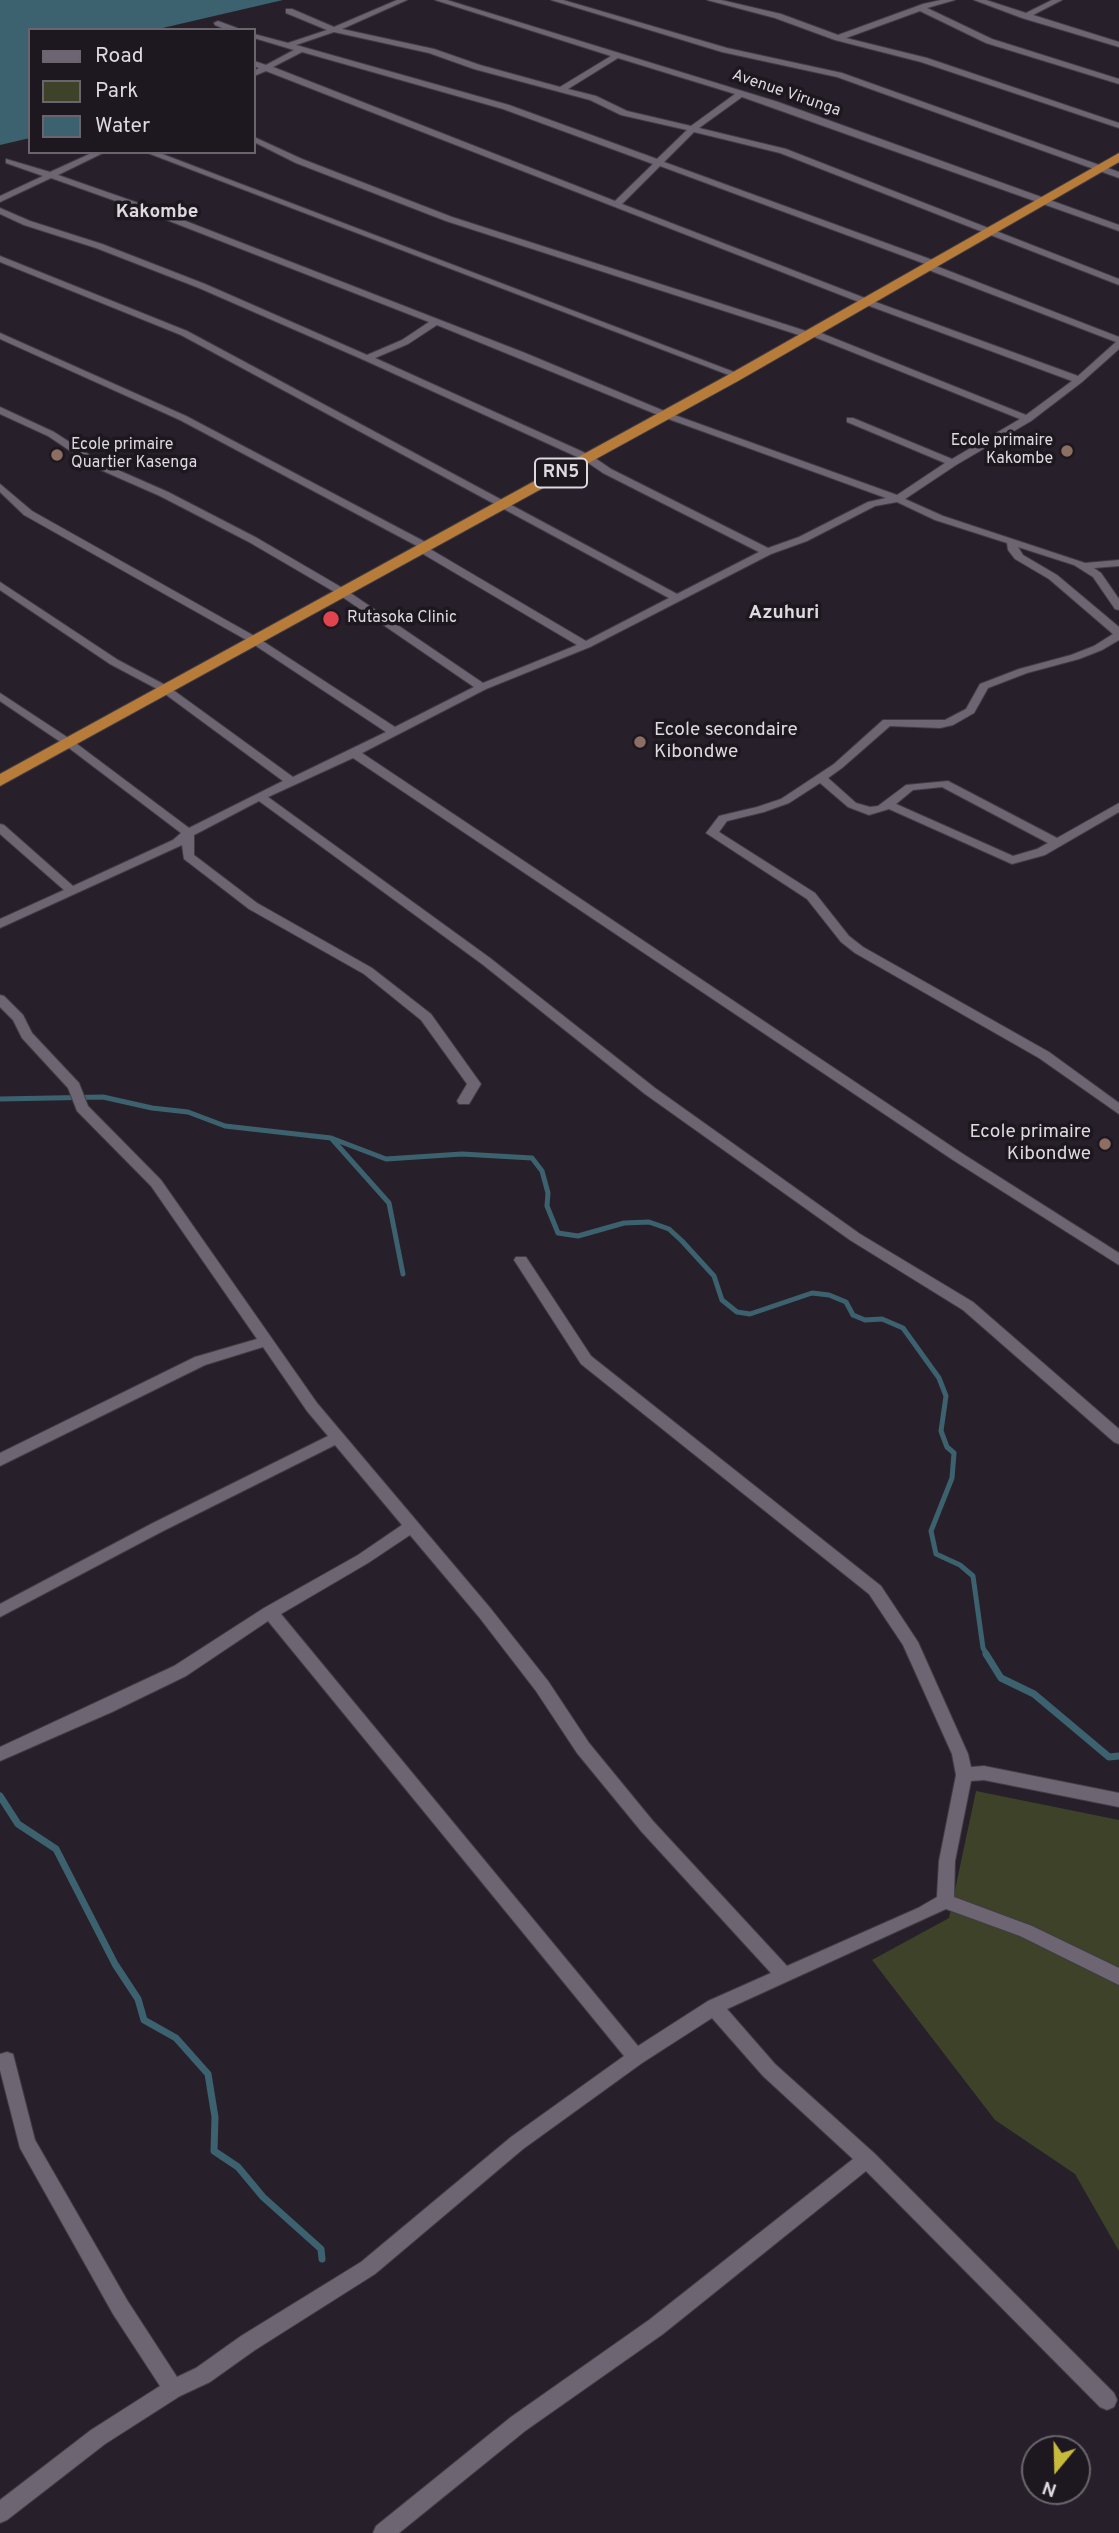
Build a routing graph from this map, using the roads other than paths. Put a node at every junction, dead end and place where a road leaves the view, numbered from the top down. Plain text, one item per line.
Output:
1 (403, 0) edge
2 (439, 0) edge
3 (555, 0) edge
4 (711, 0) edge
5 (951, 0) edge
6 (978, 0) edge
7 (1058, 0) edge
8 (921, 8) junction
9 (289, 11) dead end
10 (1025, 16) junction
11 (218, 23) dead end
12 (229, 28) edge
13 (334, 30) junction
14 (256, 37) edge
15 (838, 38) junction
16 (1119, 45) edge
17 (287, 46) junction
18 (300, 50) junction
19 (618, 55) junction
20 (256, 64) edge
21 (267, 68) junction
22 (256, 73) edge
23 (1119, 82) edge
24 (561, 90) junction
25 (742, 93) junction
26 (1119, 126) edge
27 (694, 128) junction
28 (256, 140) edge
29 (97, 154) edge
30 (154, 154) edge
31 (1119, 157) edge
32 (9, 161) dead end
33 (657, 162) junction
34 (1100, 168) junction
35 (1119, 175) edge
36 (50, 176) junction
37 (0, 199) edge
38 (1046, 201) junction
39 (616, 205) junction
40 (0, 211) edge
41 (1119, 228) edge
42 (992, 232) junction
43 (0, 259) edge
44 (932, 266) junction
45 (1119, 282) edge
46 (867, 302) junction
47 (434, 323) junction
48 (811, 334) junction
49 (0, 336) edge
50 (1119, 342) edge
51 (367, 358) junction
52 (737, 376) junction
53 (1079, 380) junction
54 (0, 410) edge
55 (666, 415) junction
56 (850, 419) dead end
57 (1028, 419) junction
58 (587, 458) junction
59 (952, 463) junction
60 (0, 488) edge
61 (898, 499) junction
62 (505, 504) junction
63 (1012, 543) junction
64 (424, 548) junction
65 (767, 552) junction
66 (1119, 563) edge
67 (1084, 566) junction
68 (0, 585) edge
69 (342, 592) junction
70 (675, 597) junction
71 (1119, 607) edge
72 (1119, 634) edge
73 (254, 640) junction
74 (586, 645) junction
75 (482, 687) junction
76 (165, 689) junction
77 (0, 696) edge
78 (394, 732) junction
79 (69, 743) junction
80 (354, 753) junction
81 (821, 778) junction
82 (0, 781) edge
83 (291, 781) junction
84 (260, 796) junction
85 (889, 805) junction
86 (1119, 807) edge
87 (0, 828) edge
88 (188, 833) junction
89 (1057, 843) junction
90 (72, 891) junction
91 (0, 924) edge
92 (0, 999) edge
93 (464, 1101) dead end
94 (1119, 1110) edge
95 (1119, 1259) edge
96 (521, 1260) dead end
97 (266, 1341) junction
98 (338, 1437) junction
99 (1119, 1438) edge
100 (0, 1460) edge
101 (410, 1527) junction
102 (0, 1611) edge
103 (270, 1612) junction
104 (0, 1754) edge
105 (964, 1775) junction
106 (1119, 1800) edge
107 (945, 1901) junction
108 (785, 1976) junction
109 (1119, 1977) edge
110 (714, 2007) junction
111 (636, 2057) junction
112 (0, 2062) edge
113 (867, 2158) junction
114 (173, 2389) junction
115 (1107, 2400) dead end
116 (0, 2513) edge
117 (383, 2533) edge

1 - 13 street
2 - 19 street, Avenue Virunga
3 - 34 street
4 - 15 street
5 - 8 street
6 - 10 street
7 - 10 street
8 - 15 street
8 - 23 street
9 - 13 street
10 - 16 street
11 - 12 street
13 - 17 street
13 - 24 street
14 - 17 street
15 - 26 street
17 - 18 street
18 - 21 street
18 - 33 street
19 - 24 street
19 - 25 street, Avenue Virunga
20 - 21 street
21 - 22 street
21 - 39 street
24 - 27 street
25 - 27 street
25 - 38 street, Avenue Virunga
27 - 33 street
27 - 42 street
28 - 48 street
29 - 36 street
30 - 52 street
31 - 34 highway, RN5
32 - 36 street
33 - 39 street
33 - 44 street
34 - 35 street
34 - 38 highway, RN5
36 - 37 street
36 - 47 street
38 - 41 street, Avenue Virunga
38 - 42 highway, RN5
39 - 46 street
40 - 51 street
42 - 44 highway, RN5
42 - 45 street
43 - 62 street
44 - 46 highway, RN5
44 - 50 street
46 - 48 highway, RN5
46 - 53 street
47 - 51 street
47 - 55 street
48 - 52 highway, RN5
48 - 57 street
49 - 64 street
50 - 53 street
51 - 58 street
52 - 55 highway, RN5
53 - 57 street
54 - 69 street
55 - 58 highway, RN5
55 - 61 street
56 - 59 street
57 - 59 street
58 - 62 highway, RN5
58 - 65 street
59 - 61 street
60 - 73 street
61 - 63 street
61 - 65 street
62 - 64 highway, RN5
62 - 70 street
63 - 67 street
63 - 72 street
64 - 69 highway, RN5
64 - 74 street
65 - 70 street
66 - 67 street
67 - 71 street
68 - 76 street
69 - 73 highway, RN5
69 - 75 street
70 - 74 street
72 - 81 street
73 - 76 highway, RN5
73 - 78 street
74 - 75 street
75 - 78 street
76 - 79 highway, RN5
76 - 83 street
77 - 79 street
78 - 80 street
79 - 82 highway, RN5
79 - 88 street
80 - 83 street
80 - 95 street
81 - 85 street
81 - 94 street
83 - 84 street
84 - 88 street
84 - 99 street
85 - 89 street
85 - 89 street
86 - 89 street
87 - 90 street
88 - 90 street
88 - 93 street
90 - 91 street
92 - 97 street
96 - 105 street
97 - 98 street
97 - 100 street
98 - 101 street
98 - 102 street
101 - 103 street
101 - 108 street
103 - 104 street
103 - 111 street
105 - 106 street
105 - 107 street
107 - 108 street
107 - 109 street
108 - 110 street
110 - 111 street
110 - 113 street
111 - 114 street
112 - 114 street
113 - 115 street
113 - 117 street
114 - 116 street

